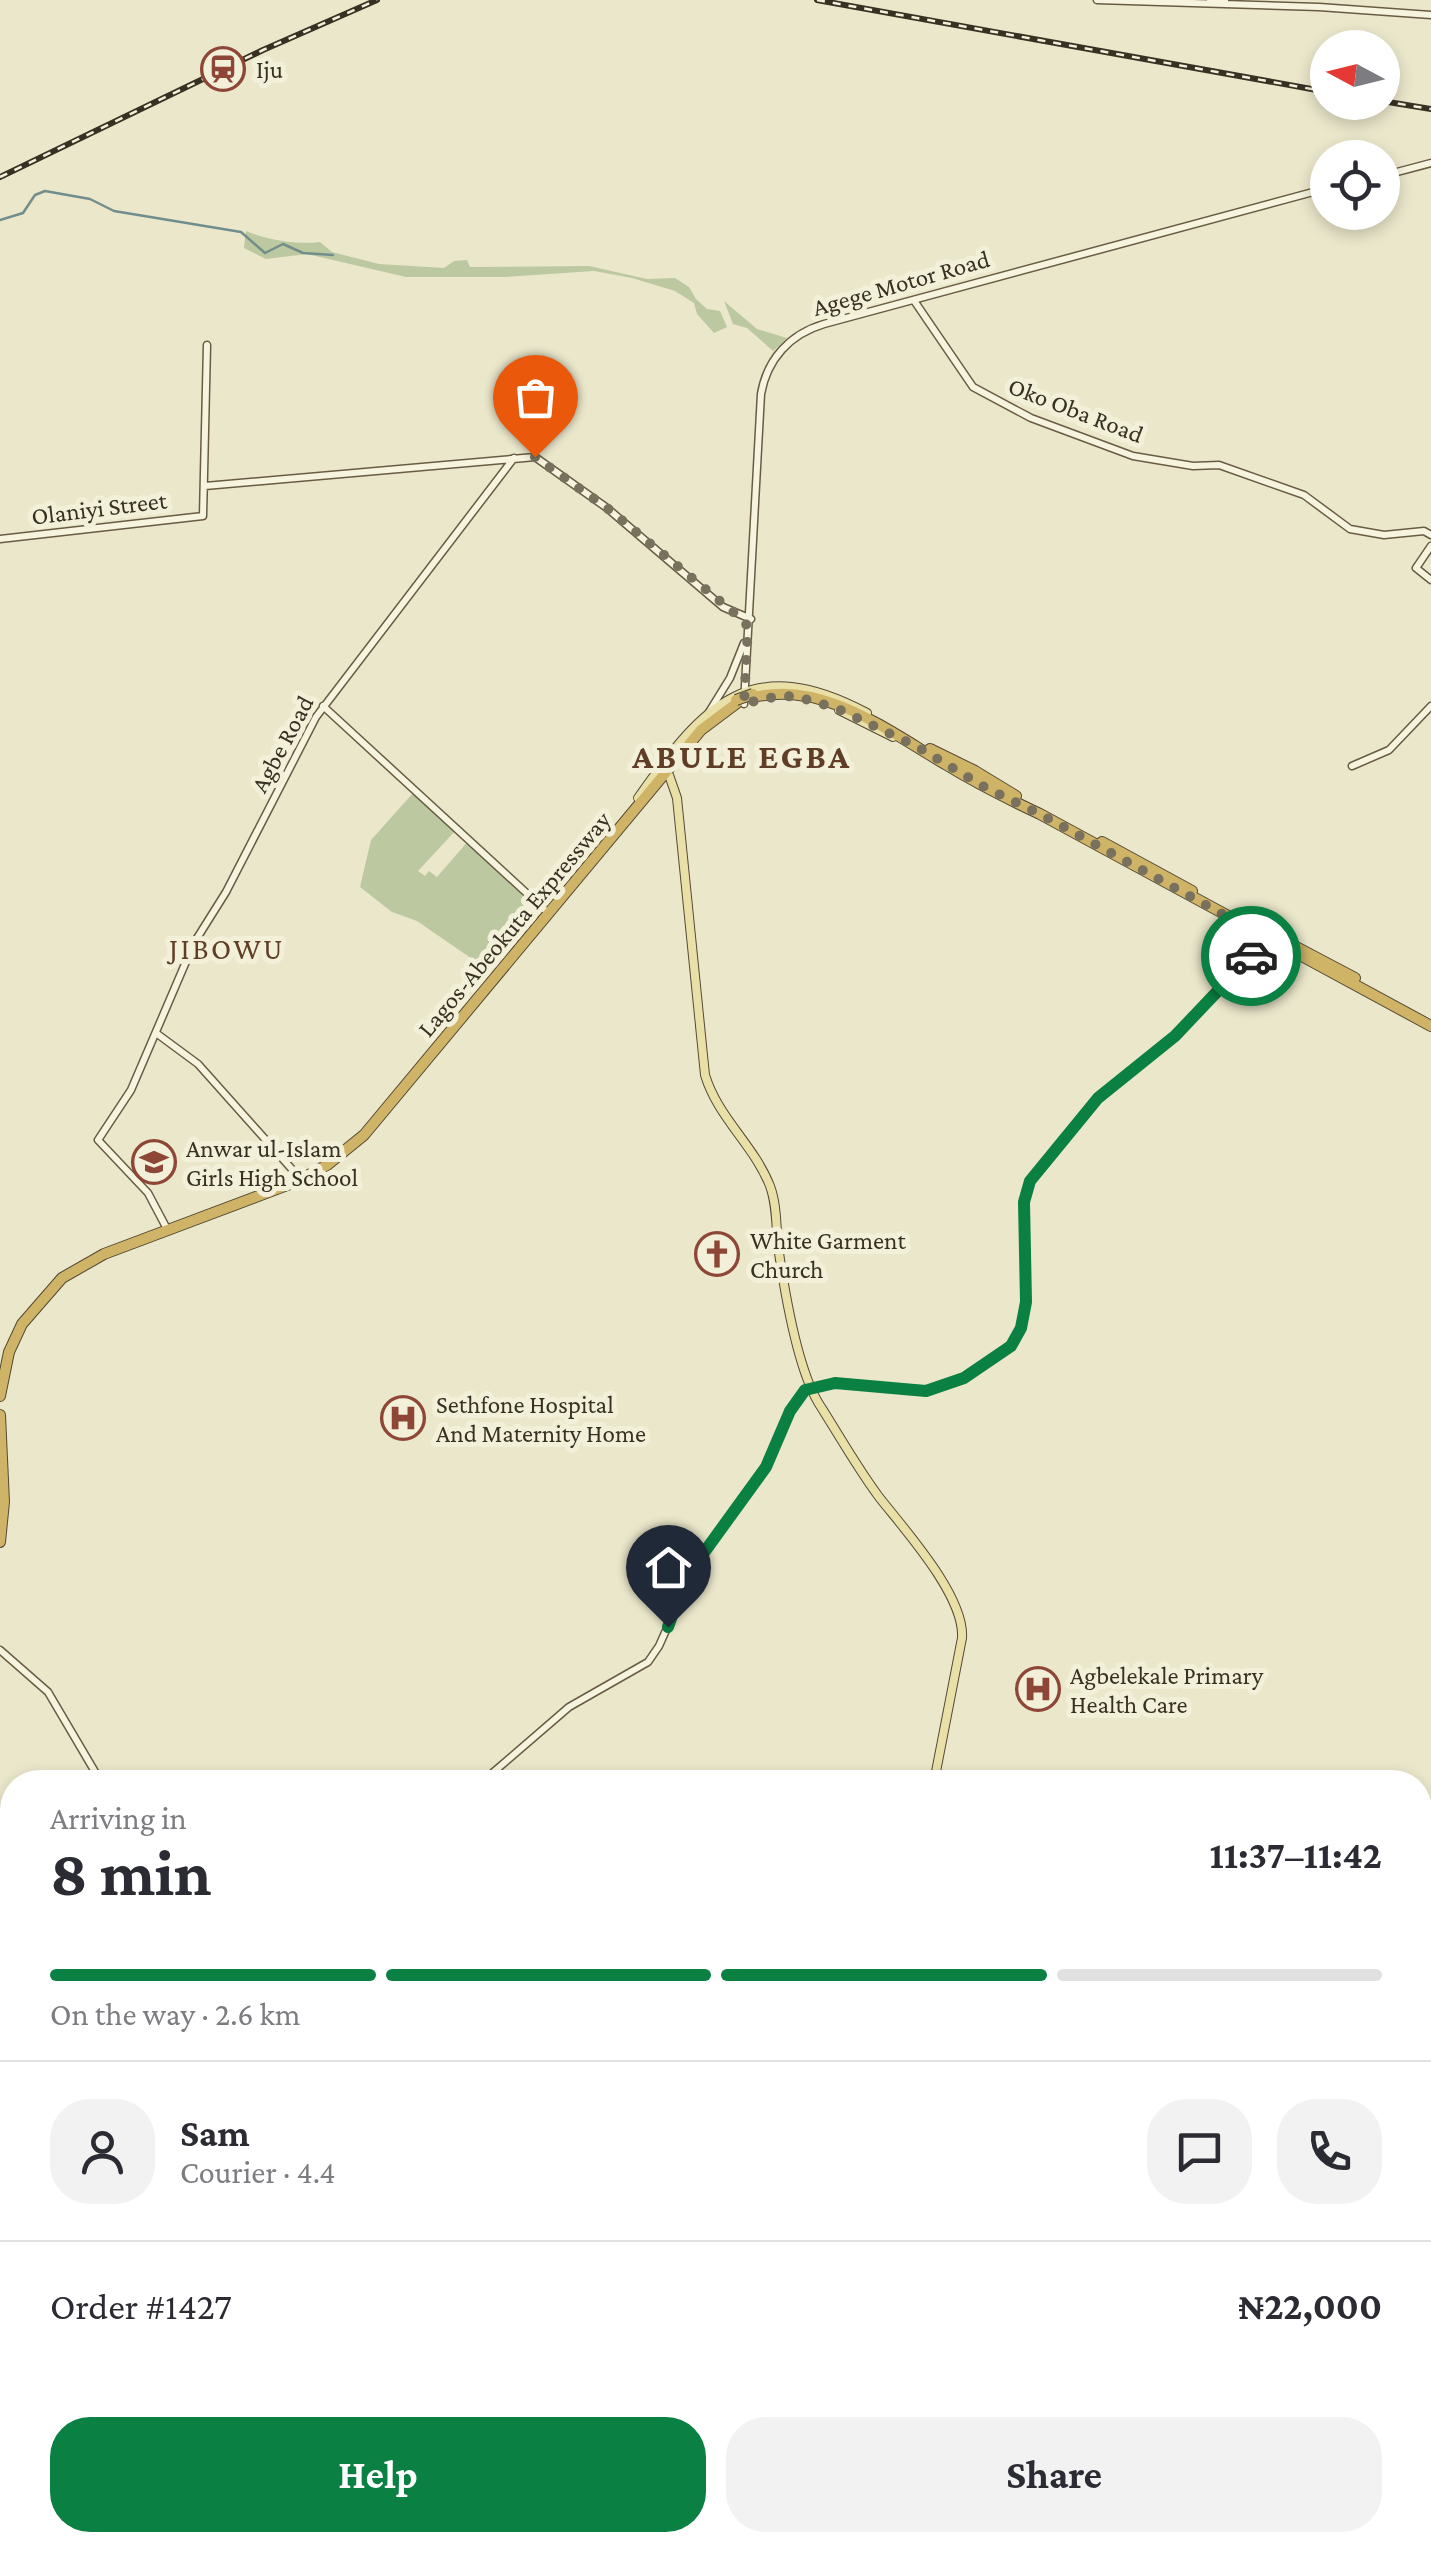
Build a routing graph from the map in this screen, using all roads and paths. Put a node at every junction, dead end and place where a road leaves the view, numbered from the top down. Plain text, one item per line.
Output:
1 (1098, 0) edge
2 (1210, 0) edge
3 (1431, 13) edge
4 (1431, 161) edge
5 (1400, 169) edge
6 (1310, 196) edge
7 (1289, 201) junction
8 (915, 302) junction
9 (207, 345) dead end
10 (778, 358) junction
11 (515, 456) junction
12 (205, 486) junction
13 (1431, 535) edge
14 (0, 539) edge
15 (1431, 546) edge
16 (1431, 580) edge
17 (749, 618) junction
18 (746, 637) junction
19 (746, 673) junction
20 (745, 698) junction
21 (323, 706) junction
22 (1431, 706) edge
23 (708, 714) junction
24 (917, 745) junction
25 (1352, 766) dead end
26 (668, 776) junction
27 (631, 812) junction
28 (545, 910) junction
29 (1268, 939) junction
30 (1411, 1011) junction
31 (1431, 1018) edge
32 (1431, 1026) edge
33 (156, 1034) junction
34 (298, 1176) junction
35 (166, 1226) junction
36 (0, 1367) edge
37 (810, 1390) junction
38 (0, 1396) edge
39 (0, 1415) edge
40 (0, 1542) edge
41 (0, 1652) edge
42 (93, 1770) edge
43 (498, 1770) edge
44 (935, 1770) edge

1 - 3 main road
2 - 3 main road
4 - 5 main road
6 - 7 main road, Agege Motor Road
7 - 8 main road, Agege Motor Road
7 - 10 main road, Agege Motor Road
8 - 10 main road, Agege Motor Road
8 - 13 main road, Oko Oba Road
9 - 12 main road
10 - 17 main road
11 - 12 main road
11 - 17 main road
11 - 21 main road, Agbe Road
12 - 14 main road, Olaniyi Street
15 - 16 main road
17 - 18 main road
17 - 19 main road
18 - 19 main road
18 - 23 main road
19 - 20 main road
20 - 23 main road
20 - 24 highway
20 - 26 main road
20 - 27 highway, Lagos-Abeokuta Expressway
21 - 28 main road
21 - 33 main road, Agbe Road
22 - 25 main road
23 - 27 main road
24 - 29 highway
24 - 30 highway
26 - 27 main road
26 - 37 main road
27 - 28 highway, Lagos-Abeokuta Expressway
27 - 38 highway, Lagos-Abeokuta Expressway
28 - 34 highway, Lagos-Abeokuta Expressway
29 - 30 highway
29 - 37 main road
29 - 37 main road
30 - 31 highway
30 - 32 highway
33 - 34 main road
33 - 35 main road, Agbe Road
34 - 35 highway, Lagos-Abeokuta Expressway
35 - 36 highway, Lagos-Abeokuta Expressway
37 - 43 main road
37 - 44 main road
39 - 40 highway
41 - 42 main road

